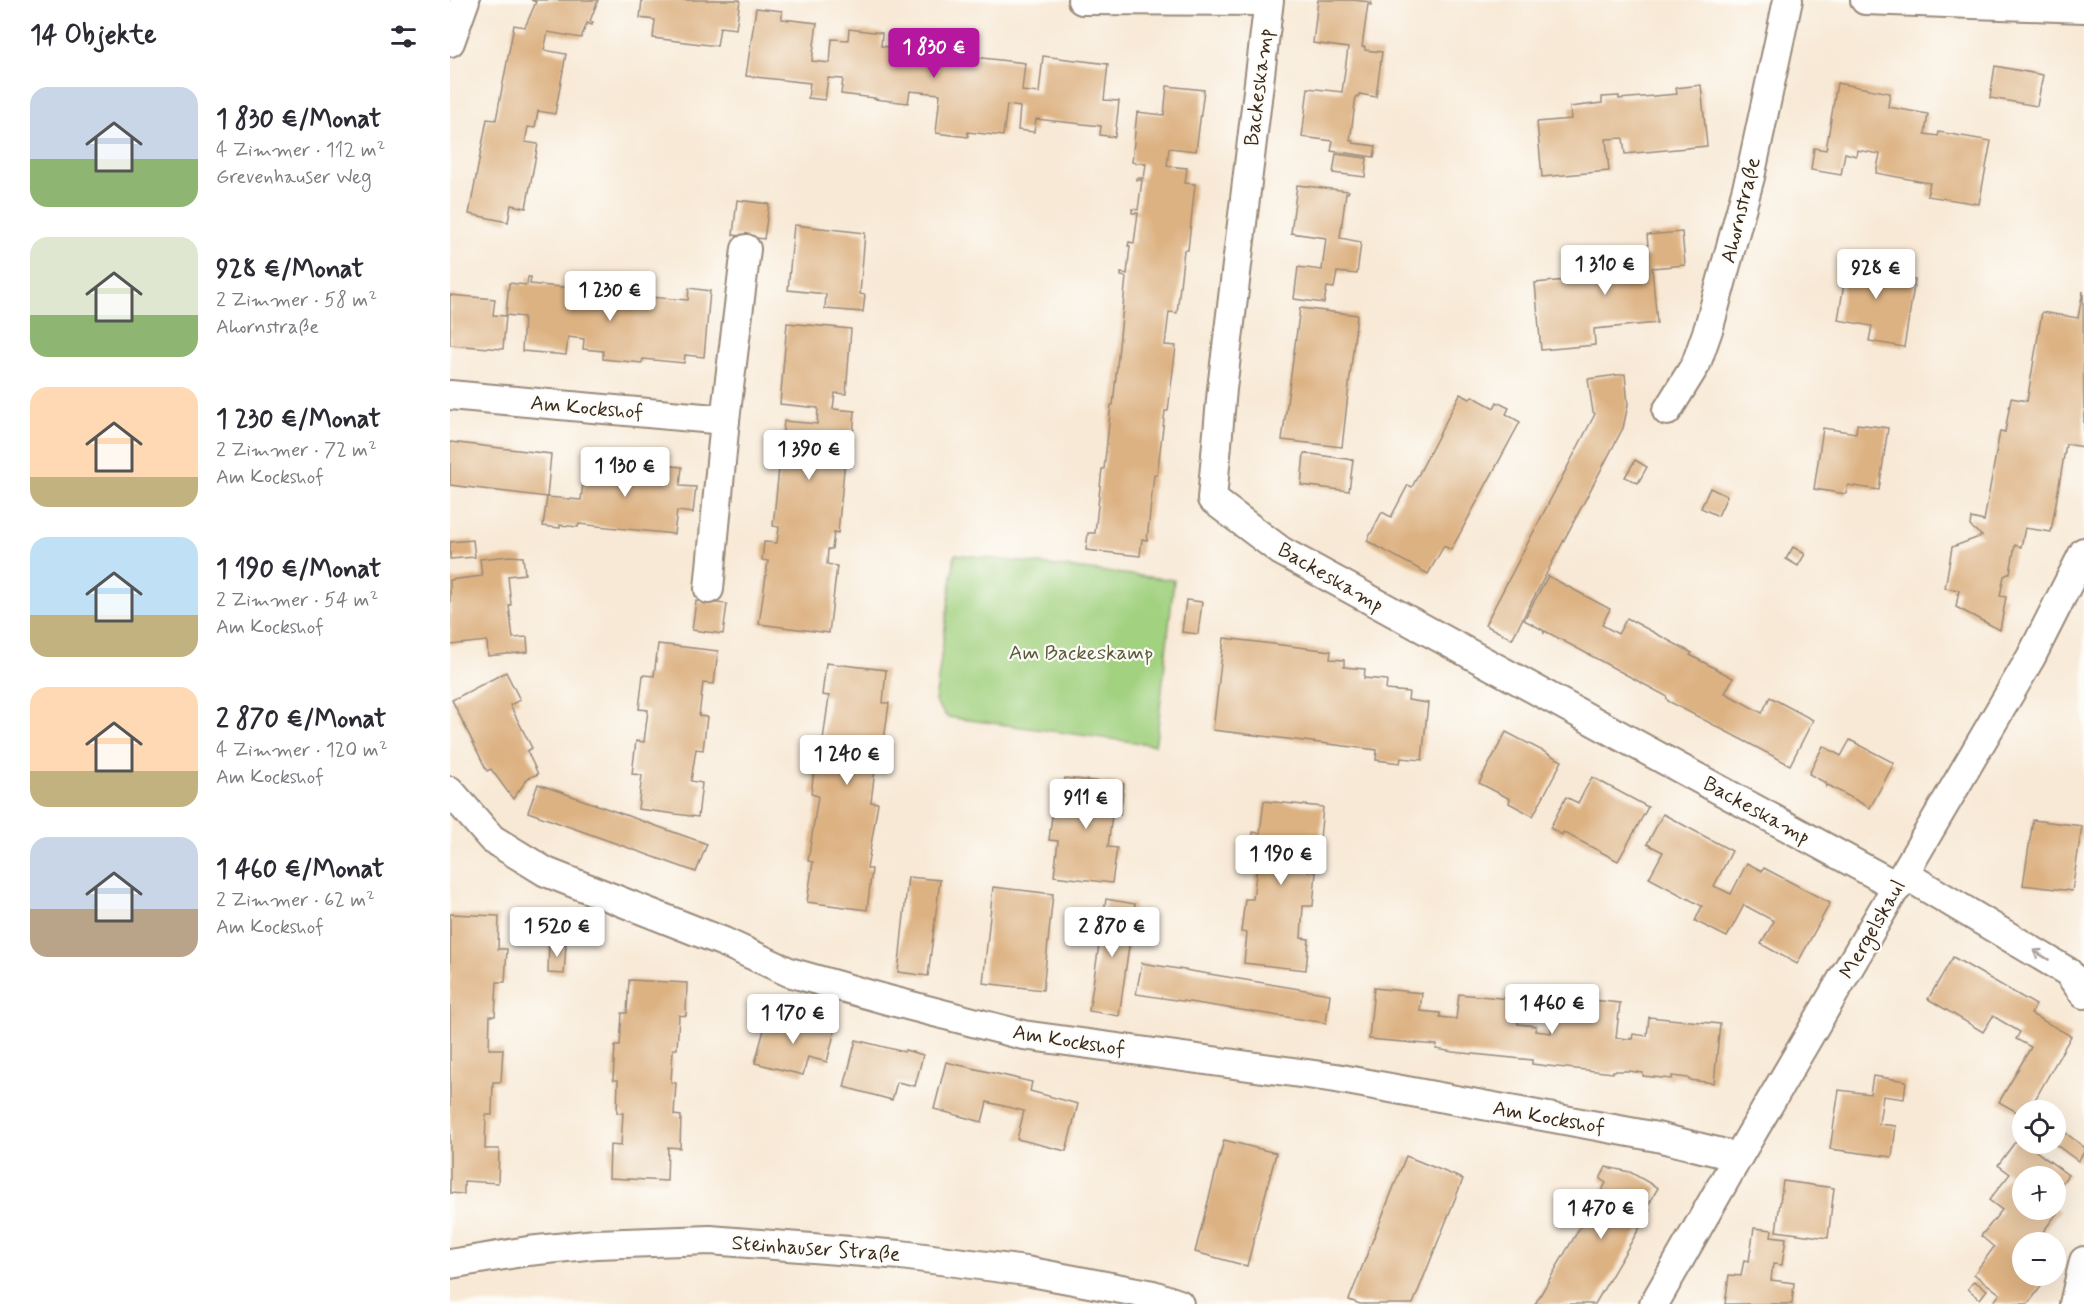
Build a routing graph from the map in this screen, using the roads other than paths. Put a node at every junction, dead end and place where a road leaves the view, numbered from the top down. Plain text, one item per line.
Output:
1 (465, 0) edge
2 (1082, 0) edge
3 (1268, 0) edge
4 (1788, 0) edge
5 (1865, 0) edge
6 (2084, 8) edge
7 (450, 42) edge
8 (746, 249) dead end
9 (450, 395) edge
10 (1667, 411) dead end
11 (725, 420) junction
12 (2084, 552) edge
13 (708, 589) dead end
14 (450, 791) edge
15 (1901, 880) junction
16 (2084, 994) edge
17 (1738, 1157) junction
18 (2084, 1261) edge
19 (450, 1264) edge
20 (1179, 1304) edge
21 (1653, 1304) edge
22 (2074, 1304) edge

1 - 7 street
2 - 3 street
3 - 15 street, Backeskamp
4 - 10 street, Ahornstraße
5 - 6 street
8 - 11 street
9 - 11 street, Am Kockshof
11 - 13 street
12 - 15 street, Mergelskaul
14 - 17 street, Am Kockshof
16 -> 15 street
15 - 17 street, Mergelskaul
17 - 21 street, Mergelskaul
18 - 22 street
19 - 20 street, Steinhauser Straße

